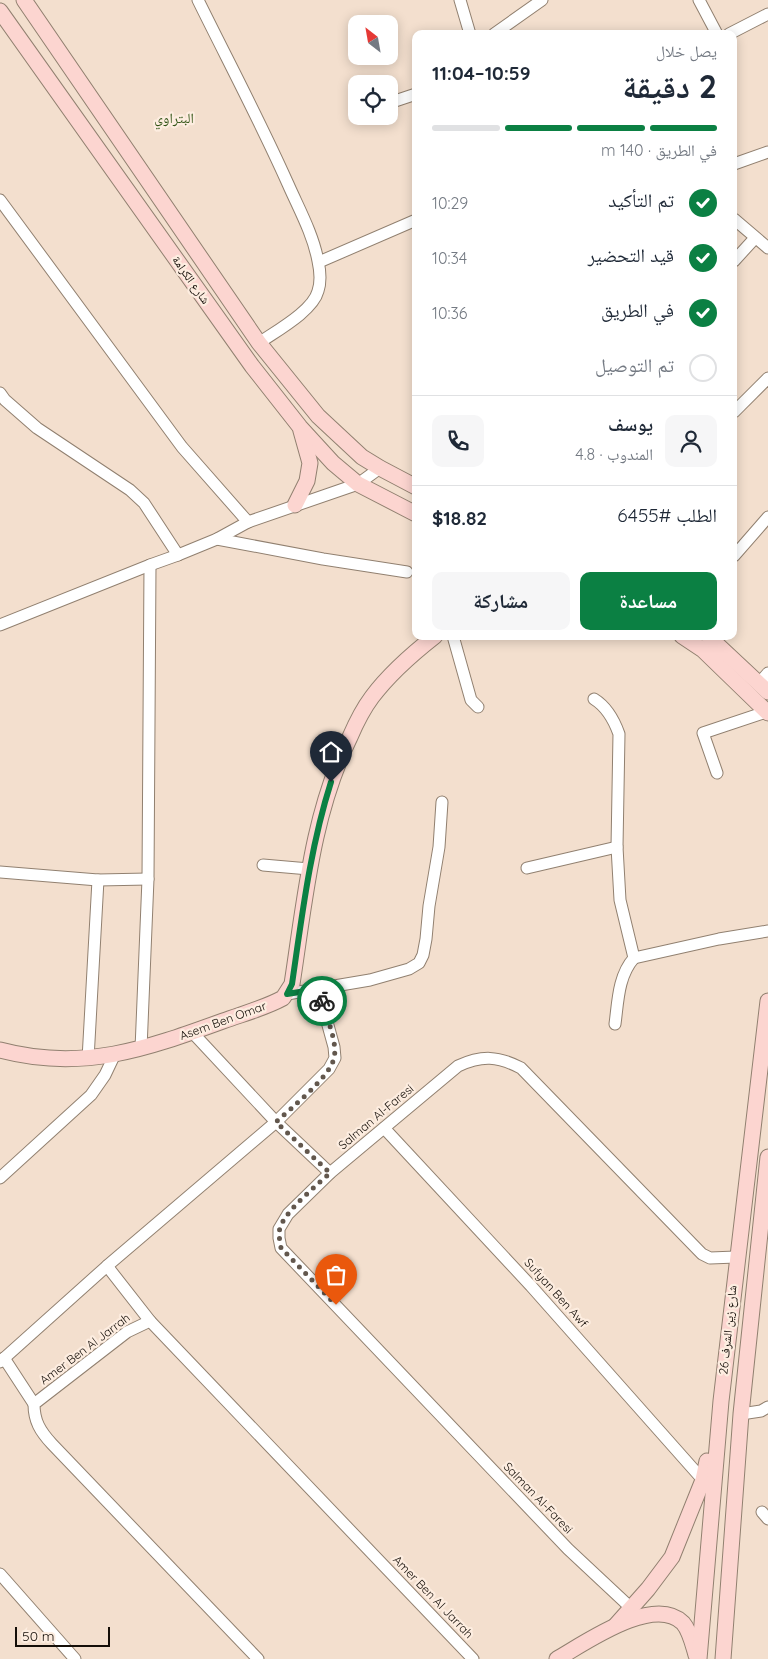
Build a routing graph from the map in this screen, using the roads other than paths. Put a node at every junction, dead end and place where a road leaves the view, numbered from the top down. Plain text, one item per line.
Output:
1 (24, 0) edge
2 (198, 0) edge
3 (460, 0) edge
4 (542, 0) edge
5 (699, 0) edge
6 (0, 11) edge
7 (768, 14) edge
8 (469, 30) edge
9 (500, 30) edge
10 (716, 30) edge
11 (737, 30) edge
12 (412, 95) edge
13 (398, 100) edge
14 (768, 152) edge
15 (737, 163) edge
16 (0, 200) edge
17 (412, 222) edge
18 (737, 222) edge
19 (755, 238) junction
20 (768, 248) edge
21 (737, 258) edge
22 (319, 262) junction
23 (260, 343) junction
24 (768, 378) edge
25 (2, 399) edge
26 (737, 409) edge
27 (300, 427) junction
28 (380, 468) junction
29 (358, 484) junction
30 (412, 485) edge
31 (295, 505) junction
32 (412, 512) edge
33 (768, 517) edge
34 (248, 522) junction
35 (217, 539) junction
36 (737, 553) edge
37 (178, 555) junction
38 (150, 565) junction
39 (407, 572) dead end
40 (0, 625) edge
41 (430, 640) edge
42 (454, 640) edge
43 (688, 640) edge
44 (713, 640) edge
45 (765, 683) edge
46 (594, 699) dead end
47 (478, 707) dead end
48 (767, 712) edge
49 (717, 773) dead end
50 (442, 802) dead end
51 (617, 847) junction
52 (263, 864) dead end
53 (527, 868) dead end
54 (310, 869) junction
55 (0, 872) edge
56 (98, 880) junction
57 (148, 880) junction
58 (768, 931) edge
59 (634, 958) junction
60 (318, 989) junction
61 (287, 994) junction
62 (768, 1001) edge
63 (615, 1024) dead end
64 (192, 1032) junction
65 (141, 1049) junction
66 (0, 1050) edge
67 (115, 1054) junction
68 (88, 1059) junction
69 (276, 1122) junction
70 (384, 1128) junction
71 (768, 1157) edge
72 (330, 1173) junction
73 (0, 1178) edge
74 (736, 1257) junction
75 (107, 1266) junction
76 (150, 1321) junction
77 (2, 1360) edge
78 (721, 1401) junction
79 (34, 1404) junction
80 (768, 1408) edge
81 (741, 1414) junction
82 (703, 1480) junction
83 (0, 1574) edge
84 (630, 1607) junction
85 (616, 1625) junction
86 (75, 1659) edge
87 (258, 1659) edge
88 (473, 1659) edge
89 (557, 1659) edge
90 (698, 1659) edge
91 (724, 1659) edge

1 - 23 street, شارع الكرامة
2 - 22 street
3 - 8 street
4 - 9 street
5 - 10 street
6 - 27 street, شارع الكرامة
7 - 11 street
12 - 13 street
14 - 15 street
16 - 34 street
17 - 22 street
18 - 19 street
19 - 20 street
19 - 21 street
22 - 23 street
23 - 28 street, شارع الكرامة
24 - 26 street
25 - 37 street
27 - 29 street, شارع الكرامة
27 - 31 street
28 - 29 street
28 - 30 street, شارع الكرامة
29 - 31 street
29 - 32 street, شارع الكرامة
31 - 34 street
33 - 36 street
34 - 35 street
35 - 37 street
35 - 39 street
37 - 38 street
38 - 40 street
38 - 57 street
41 - 54 street
42 - 47 street
43 - 48 street
44 - 45 street
46 - 51 street
48 - 49 street
50 - 60 street
51 - 53 street
51 - 59 street
52 - 54 street
54 - 61 street
55 - 56 street
56 - 57 street
56 - 68 street
57 - 65 street
58 - 59 street
59 - 63 street
60 - 61 street
60 - 69 street
61 - 64 street, Asem Ben Omar
62 - 74 street, شارع زين الشرف 26
64 - 65 street, Asem Ben Omar
64 - 69 street
65 - 67 street, Asem Ben Omar
66 - 68 street, Asem Ben Omar
67 - 68 street, Asem Ben Omar
67 - 73 street
69 - 72 street
69 - 75 street
70 - 72 street, Salman Al-Faresi
70 - 74 street, Salman Al-Faresi
70 - 82 street, Sufyan Ben Awf
71 - 81 street, شارع زين الشرف 26
72 - 84 street, Salman Al-Faresi
74 - 78 street, شارع زين الشرف 26
75 - 76 street
75 - 77 street
76 - 79 street, Amer Ben Al Jarrah
76 - 88 street, Amer Ben Al Jarrah
77 - 79 street
78 - 82 street
78 - 90 street, شارع زين الشرف 26
79 - 87 street
80 - 81 street
81 - 91 street, شارع زين الشرف 26
82 - 84 street
83 - 86 street
84 - 85 street
85 - 89 street
85 - 90 street

